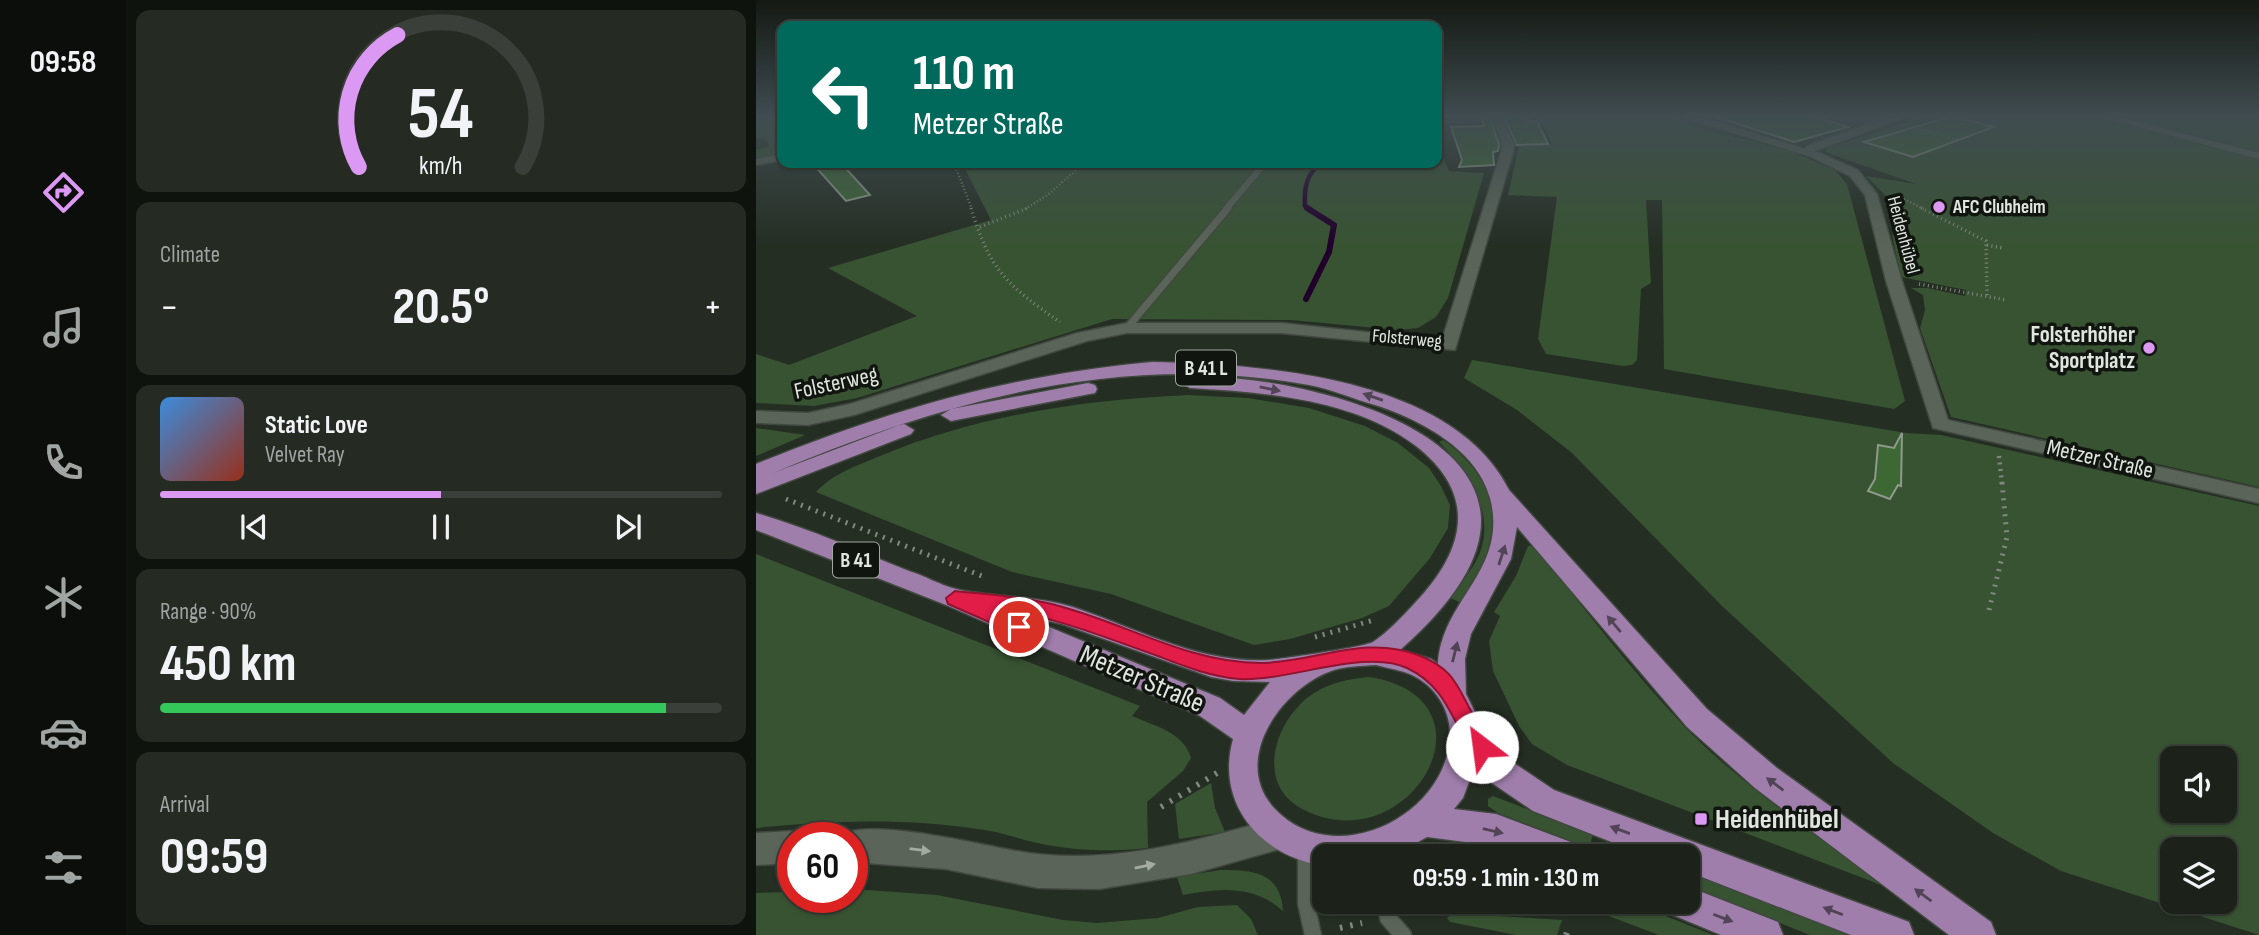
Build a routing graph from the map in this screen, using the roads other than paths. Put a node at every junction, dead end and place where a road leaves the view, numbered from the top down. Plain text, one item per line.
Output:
1 (774, 159) edge
2 (1505, 159) edge
3 (1821, 159) edge
4 (756, 162) edge
5 (1261, 168) edge
6 (1127, 328) junction
7 (756, 417) edge
8 (1940, 424) joint
9 (756, 472) edge
10 (756, 487) edge
11 (1500, 493) junction
12 (2259, 496) edge
13 (756, 521) edge
14 (955, 598) junction
15 (1319, 650) junction
16 (1376, 654) junction
17 (1453, 692) junction
18 (1467, 725) junction
19 (1249, 734) junction
20 (1425, 821) junction
21 (1293, 840) junction
22 (1395, 844) edge
23 (1533, 844) edge
24 (1312, 845) edge
25 (868, 846) edge
26 (777, 848) edge
27 (756, 849) edge
28 (1700, 909) edge
29 (1388, 914) edge
30 (1313, 935) edge
31 (1404, 935) edge
32 (1765, 935) edge
33 (1896, 935) edge
34 (1978, 935) edge

1 - 4 street
2 - 6 street, Folsterweg
3 - 8 street, Heidenhübel
5 - 6 lane
6 - 7 street, Folsterweg
8 - 12 street, Metzer Straße
11 -> 9 main road, B 41 L
10 -> 16 main road, B 41 L
17 -> 11 main road, B 41 L
34 -> 11 main road
13 - 14 main road, Metzer Straße / B 41
14 - 15 main road, Metzer Straße / B 41
14 - 19 main road, Metzer Straße / B 41
15 - 16 main road, Metzer Straße
15 - 19 main road, Metzer Straße
16 - 17 main road, Metzer Straße
17 - 18 main road, Metzer Straße
18 - 20 main road, Metzer Straße
33 -> 18 main road, Metzer Straße
19 - 21 main road, Metzer Straße
20 - 22 main road, Metzer Straße
20 -> 23 main road
21 - 24 main road, Metzer Straße
25 -> 21 street
21 - 30 lane
26 - 27 street
28 -> 32 main road
29 - 31 lane

